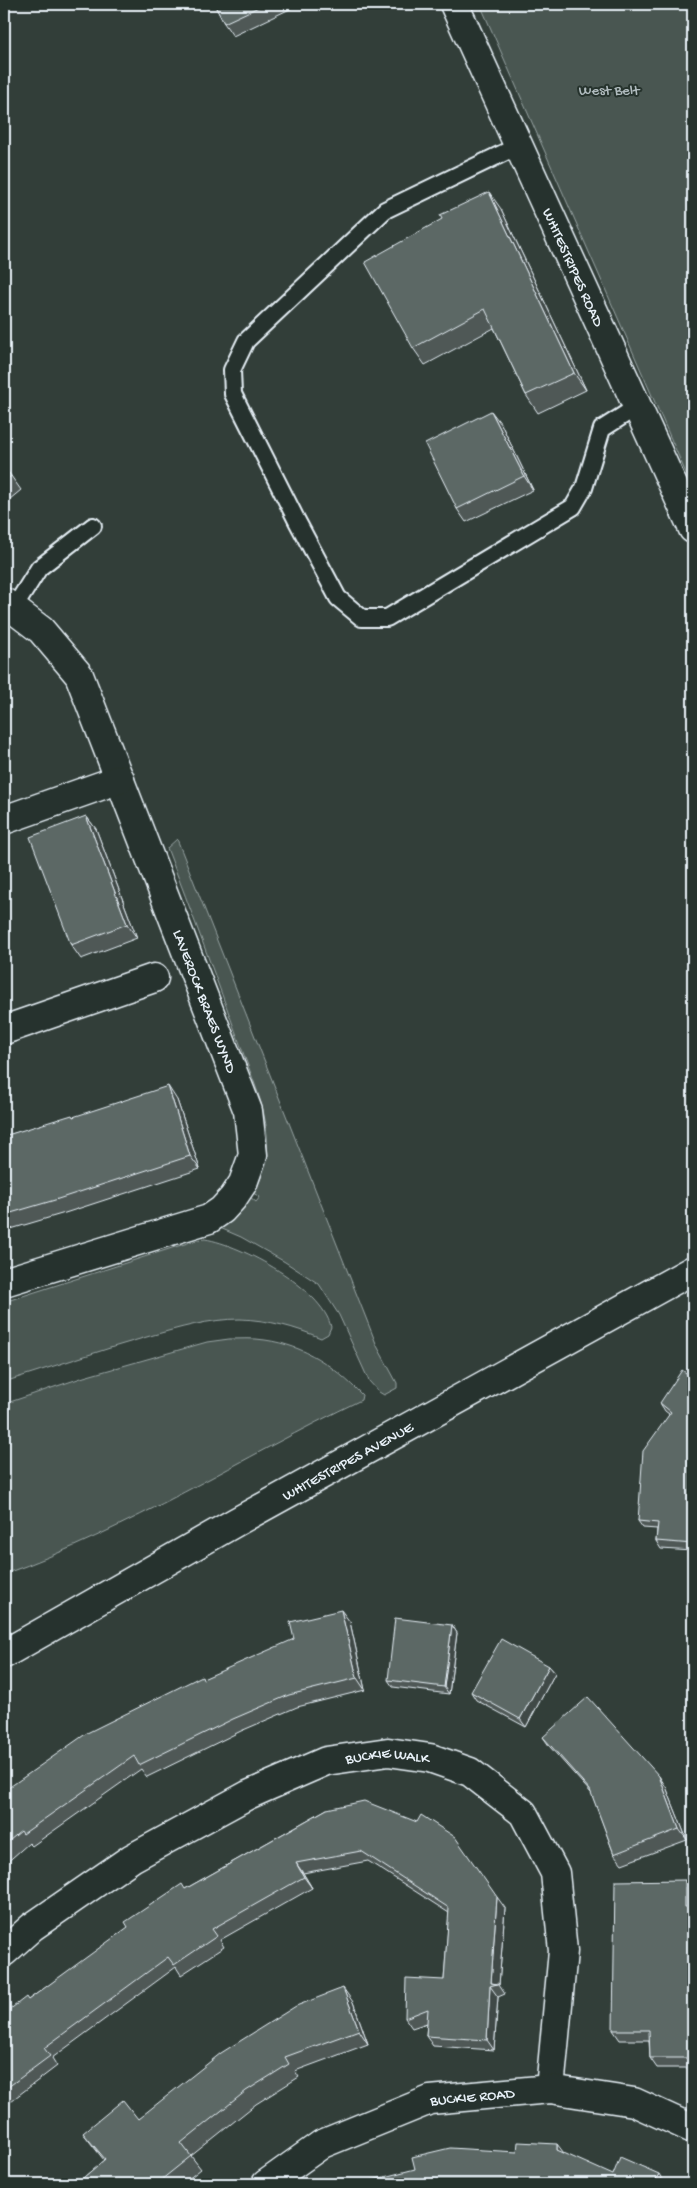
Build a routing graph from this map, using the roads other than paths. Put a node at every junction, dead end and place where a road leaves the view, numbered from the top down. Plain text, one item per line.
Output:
1 (454, 4) edge
2 (520, 145) junction
3 (638, 406) junction
4 (93, 526) dead end
5 (693, 530) edge
6 (9, 605) edge
7 (120, 779) junction
8 (4, 820) edge
9 (154, 978) dead end
10 (4, 1030) edge
11 (693, 1270) edge
12 (4, 1282) edge
13 (4, 1654) edge
14 (4, 1952) edge
15 (550, 2089) junction
16 (693, 2129) edge
17 (266, 2184) edge

1 - 2 street, WHITESTRIPES ROAD
2 - 3 street, WHITESTRIPES ROAD
2 - 3 lane
3 - 5 street, WHITESTRIPES ROAD
4 - 6 lane
6 - 7 street, LAVEROCK BRAES WYND
7 - 8 street
7 - 12 street, LAVEROCK BRAES WYND
9 - 10 street
11 - 13 street, WHITESTRIPES AVENUE
14 - 15 street, BUCKIE WALK
15 - 16 street, BUCKIE ROAD
15 - 17 street, BUCKIE ROAD

